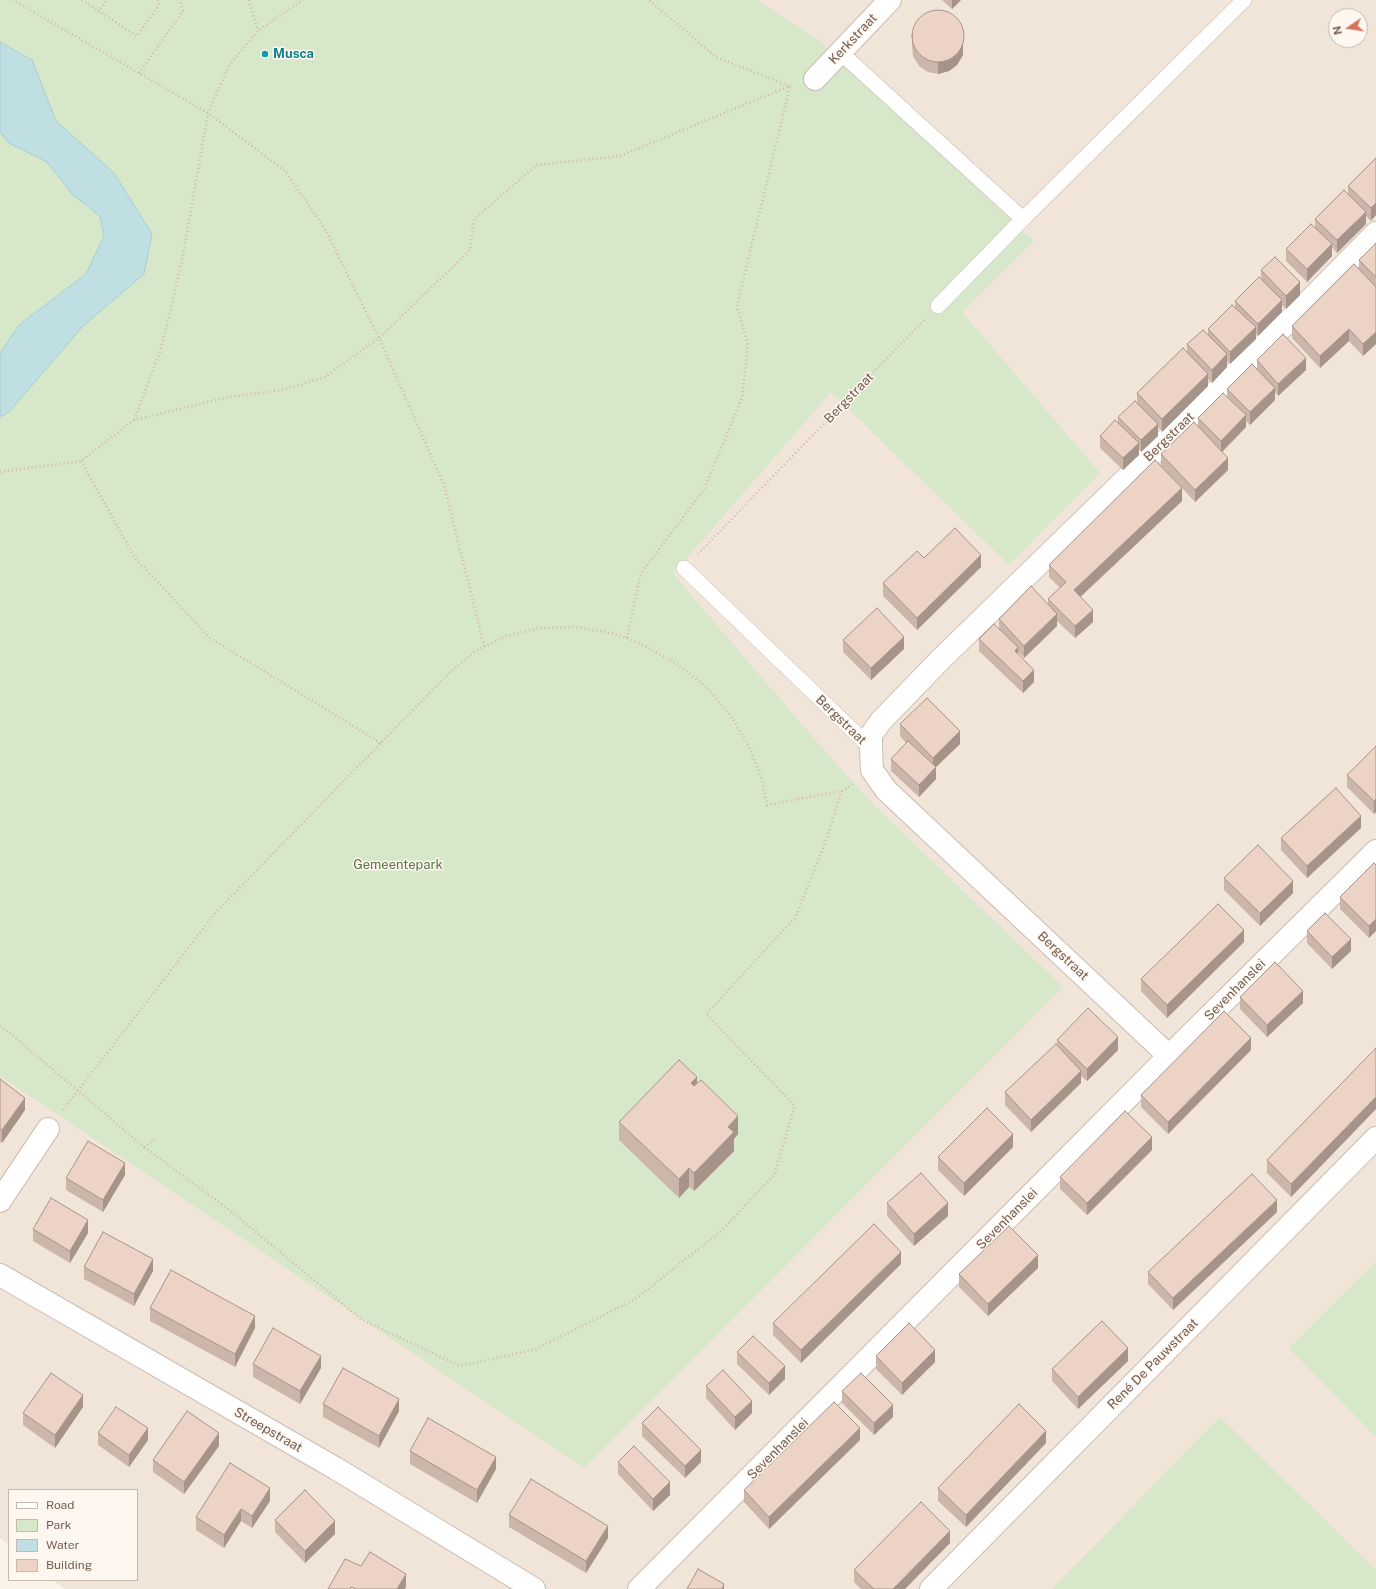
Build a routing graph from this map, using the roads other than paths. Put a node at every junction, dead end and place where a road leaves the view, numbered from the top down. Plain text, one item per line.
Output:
1 (890, 0) edge
2 (1244, 0) edge
3 (840, 52) junction
4 (816, 78) road end
5 (1023, 219) junction
6 (1376, 233) edge
7 (938, 306) road end
8 (684, 568) road end
9 (871, 748) junction
10 (1376, 851) edge
11 (1169, 1056) junction
12 (48, 1130) road end
13 (1376, 1138) edge
14 (0, 1201) edge
15 (0, 1275) edge
16 (534, 1589) edge
17 (639, 1589) edge
18 (931, 1589) edge

1 - 3 street, Kerkstraat
2 - 5 lane
3 - 4 street, Kerkstraat
3 - 5 lane
5 - 7 lane
6 - 9 street, Bergstraat
8 - 9 lane, Bergstraat
9 - 11 street, Bergstraat
10 - 11 street, Sevenhanslei
11 - 17 street, Sevenhanslei
12 - 14 street
13 - 18 street, René De Pauwstraat
15 - 16 street, Streepstraat

